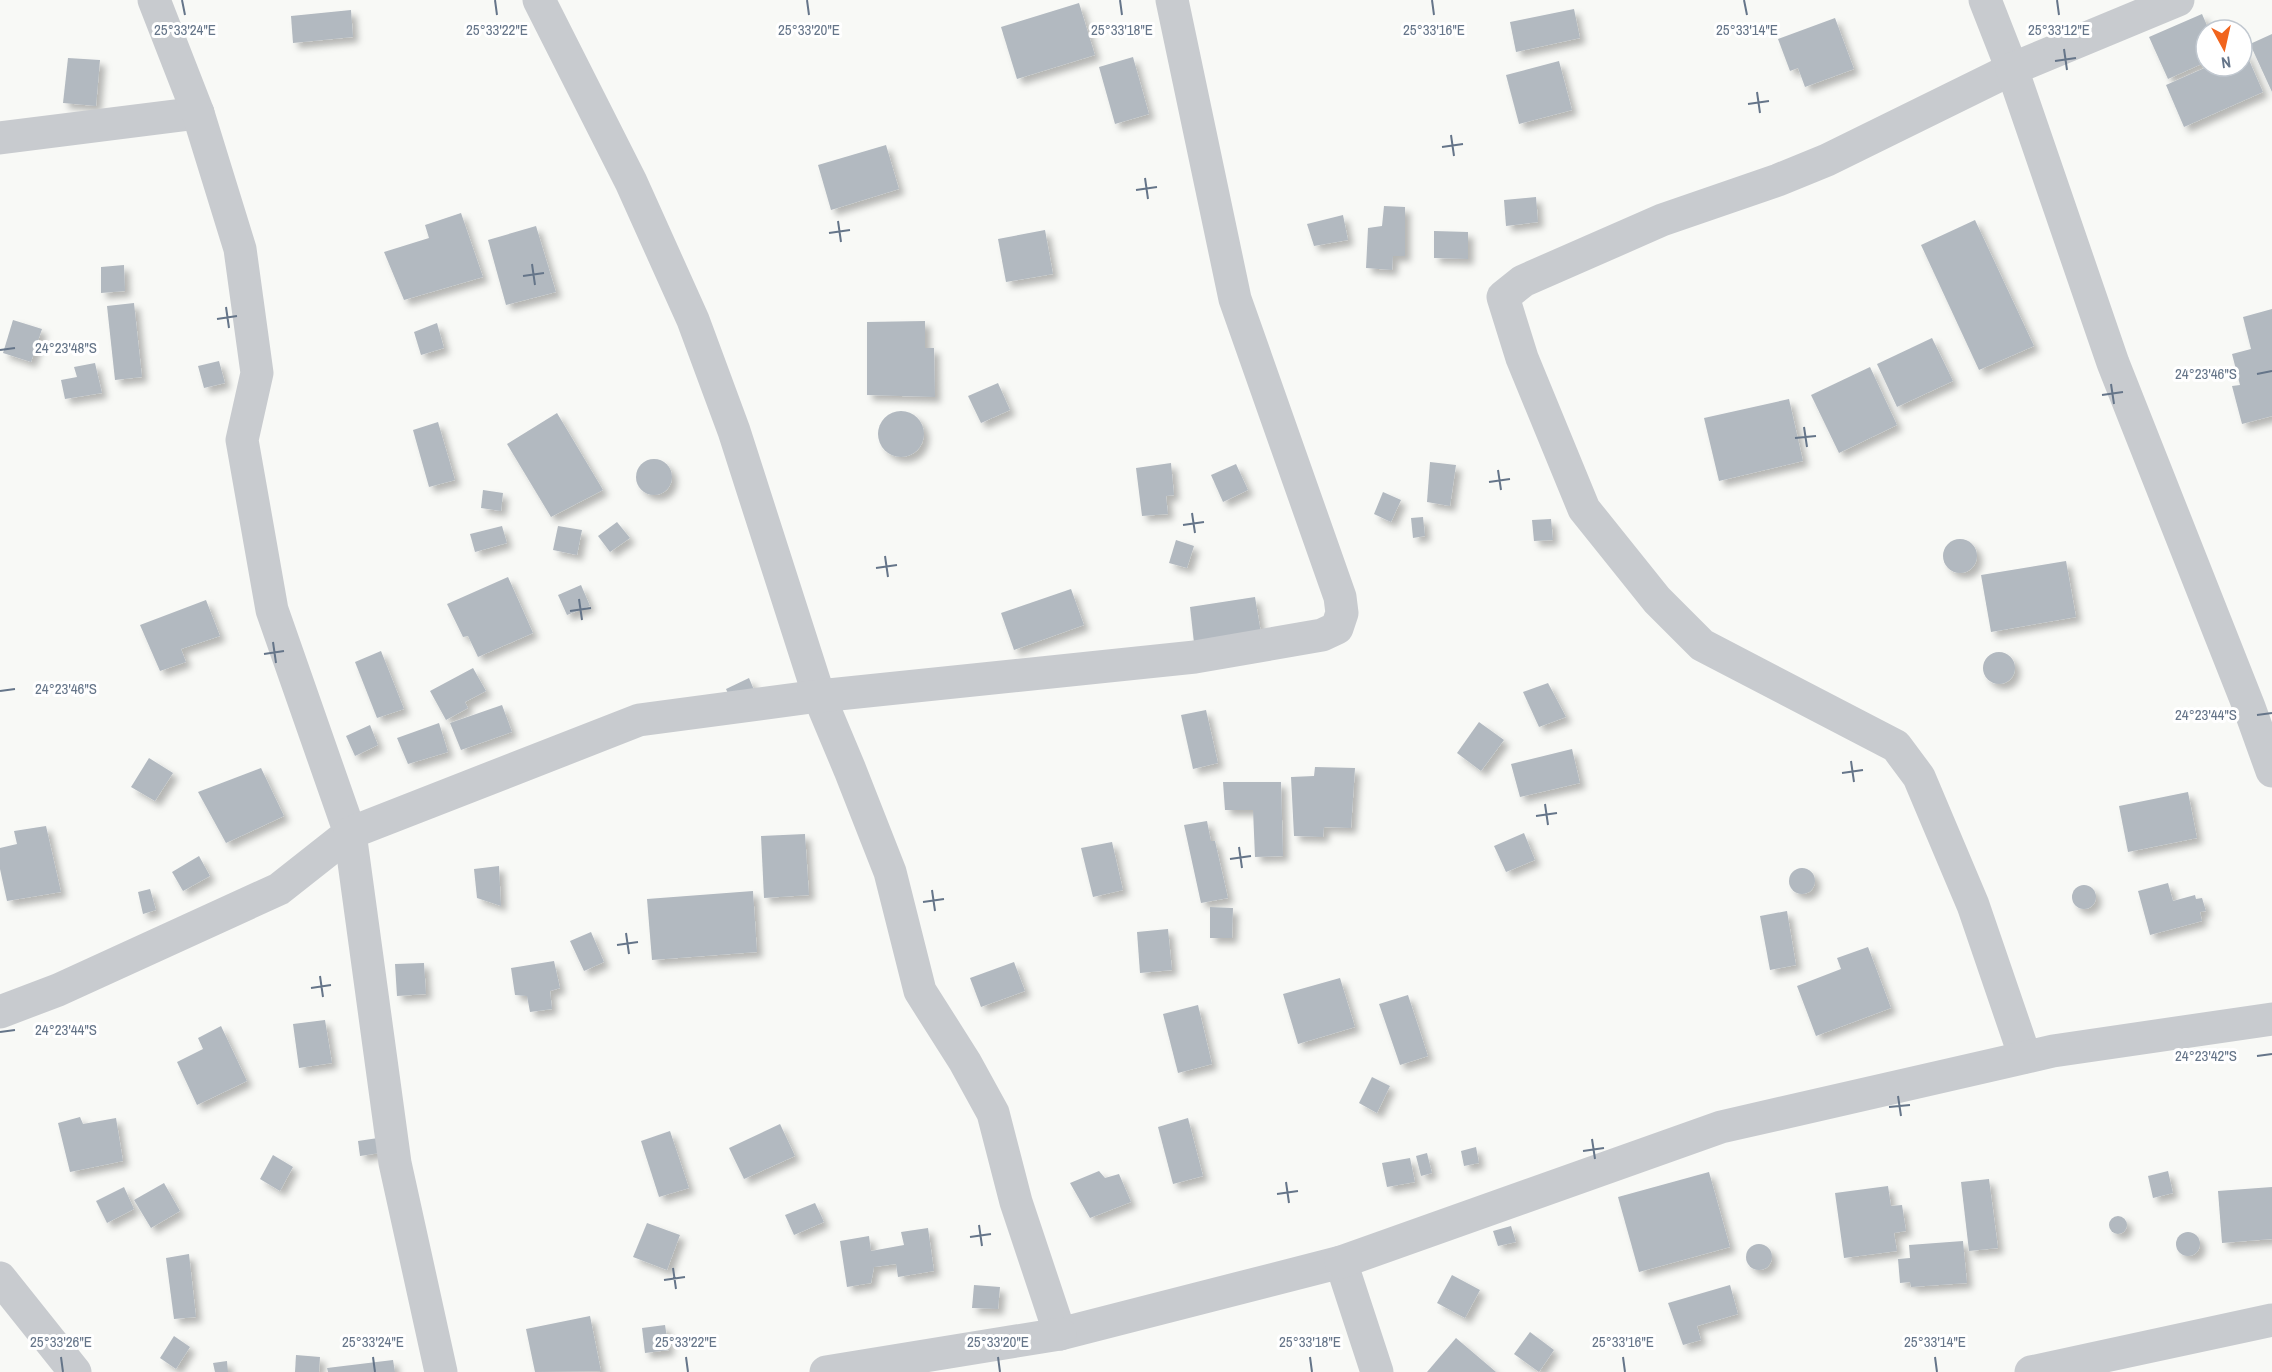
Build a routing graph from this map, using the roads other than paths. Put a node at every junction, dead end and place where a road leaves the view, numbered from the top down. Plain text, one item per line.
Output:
1 (154, 0) edge
2 (539, 0) edge
3 (1172, 0) edge
4 (1985, 0) edge
5 (2178, 0) edge
6 (2012, 69) junction
7 (198, 113) junction
8 (0, 138) edge
9 (819, 696) junction
10 (2272, 771) edge
11 (350, 833) junction
12 (0, 1012) edge
13 (2272, 1019) edge
14 (2025, 1057) junction
15 (1341, 1262) junction
16 (0, 1278) edge
17 (2272, 1320) edge
18 (1060, 1334) junction
19 (75, 1372) edge
20 (441, 1372) edge
21 (826, 1372) edge
22 (1377, 1372) edge
23 (2031, 1372) edge

1 - 7 street
2 - 9 street
3 - 9 street
4 - 6 street
5 - 6 street
6 - 10 street
6 - 14 street
7 - 8 street
7 - 11 street
9 - 11 street
9 - 18 street
11 - 12 street
11 - 20 street
13 - 14 street
14 - 15 street
15 - 18 street
15 - 22 street
16 - 19 street
17 - 23 street
18 - 21 street

